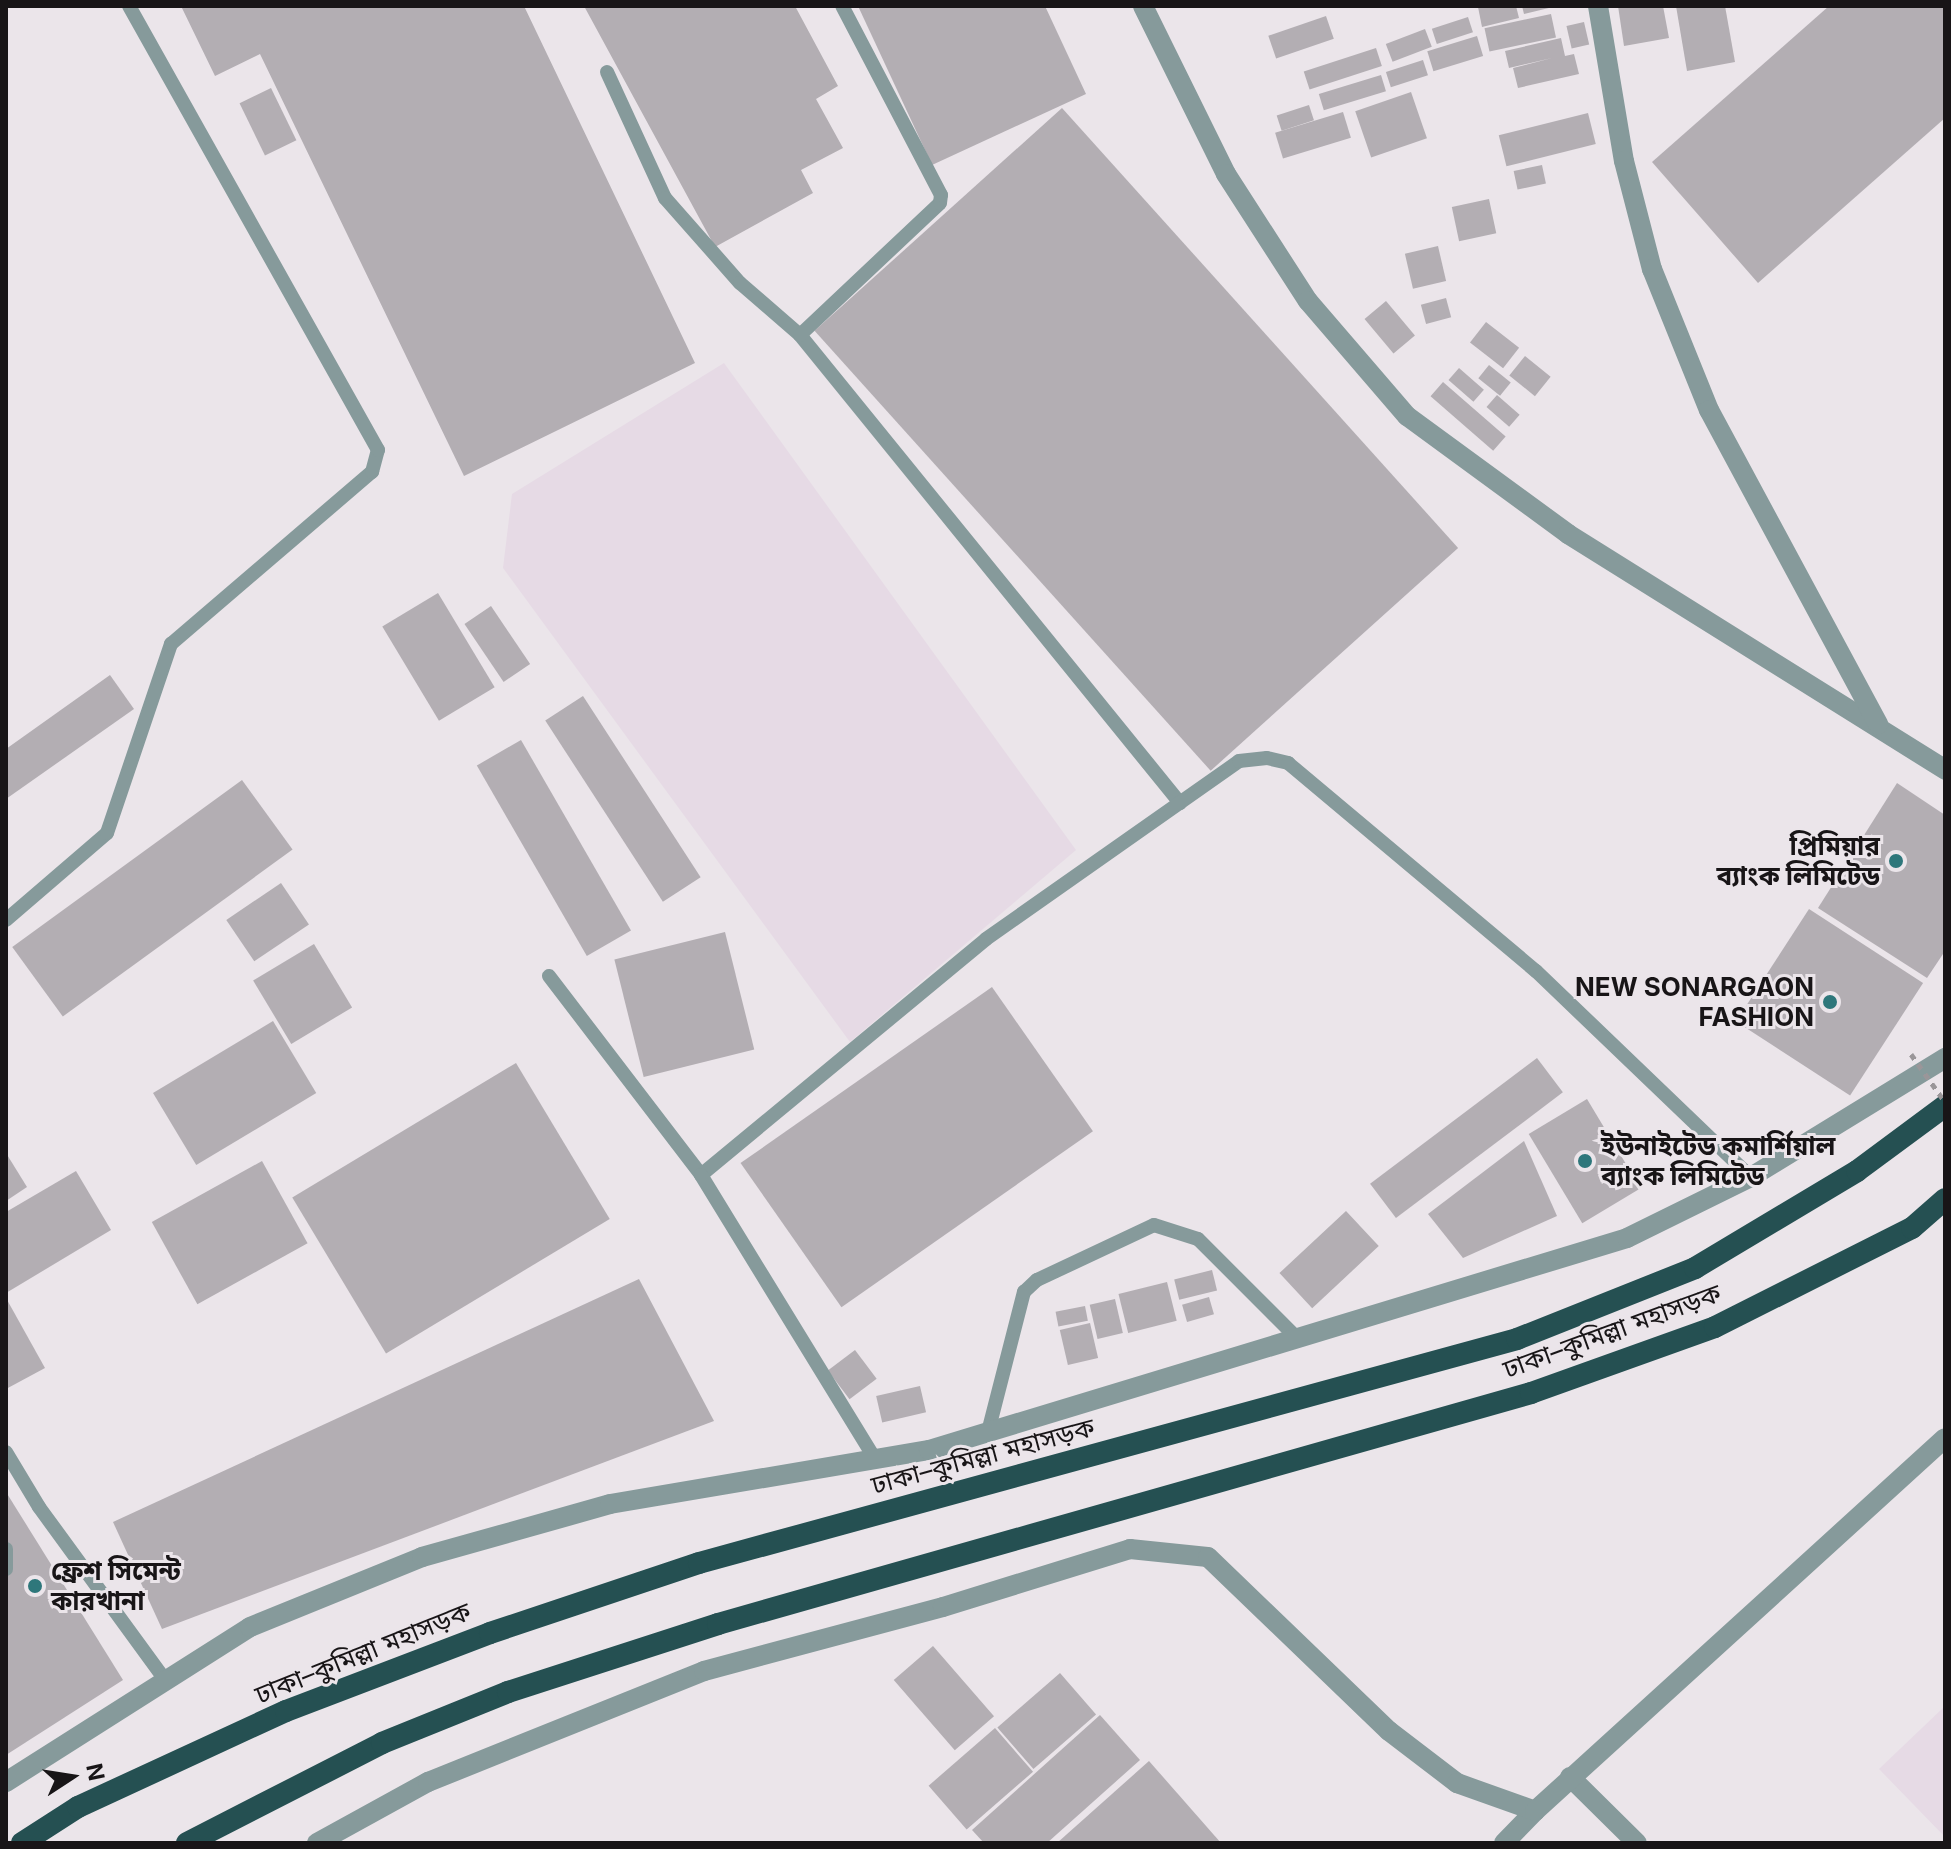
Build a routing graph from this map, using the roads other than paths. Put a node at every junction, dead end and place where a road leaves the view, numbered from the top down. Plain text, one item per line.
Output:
1 (129, 6) edge
2 (842, 6) edge
3 (1143, 6) edge
4 (1598, 6) edge
5 (607, 72) dead end
6 (800, 335) junction
7 (1880, 728) junction
8 (1945, 770) edge
9 (1180, 803) junction
10 (6, 920) edge
11 (549, 976) dead end
12 (1945, 1058) edge
13 (1945, 1104) edge
14 (701, 1175) junction
15 (1751, 1177) junction
16 (1945, 1199) edge
17 (1945, 1210) edge
18 (1912, 1228) junction
19 (1298, 1339) junction
20 (988, 1432) junction
21 (1945, 1438) edge
22 (6, 1452) edge
23 (875, 1459) junction
24 (6, 1549) edge
25 (6, 1569) edge
26 (165, 1680) junction
27 (1570, 1777) junction
28 (6, 1782) edge
29 (1535, 1811) junction
30 (22, 1843) edge
31 (187, 1843) edge
32 (317, 1843) edge
33 (1504, 1843) edge
34 (1637, 1843) edge

1 - 10 lane
2 - 6 lane
3 - 7 street
4 - 7 street
5 - 6 lane
6 - 9 lane
7 - 8 street
9 - 14 lane
9 - 15 lane
11 - 14 lane
12 - 15 street
13 - 30 highway, ঢাকা–কুমিল্লা মহাসড়ক
14 - 23 lane
15 - 19 street
16 - 18 highway, ঢাকা–কুমিল্লা মহাসড়ক
17 - 18 highway, ঢাকা–কুমিল্লা মহাসড়ক
18 - 31 highway, ঢাকা–কুমিল্লা মহাসড়ক
19 - 20 street
19 - 20 lane
20 - 23 street
21 - 27 street
22 - 26 lane
23 - 26 street
24 - 25 lane
26 - 28 street
27 - 29 street
27 - 34 street
29 - 32 street
29 - 33 street

